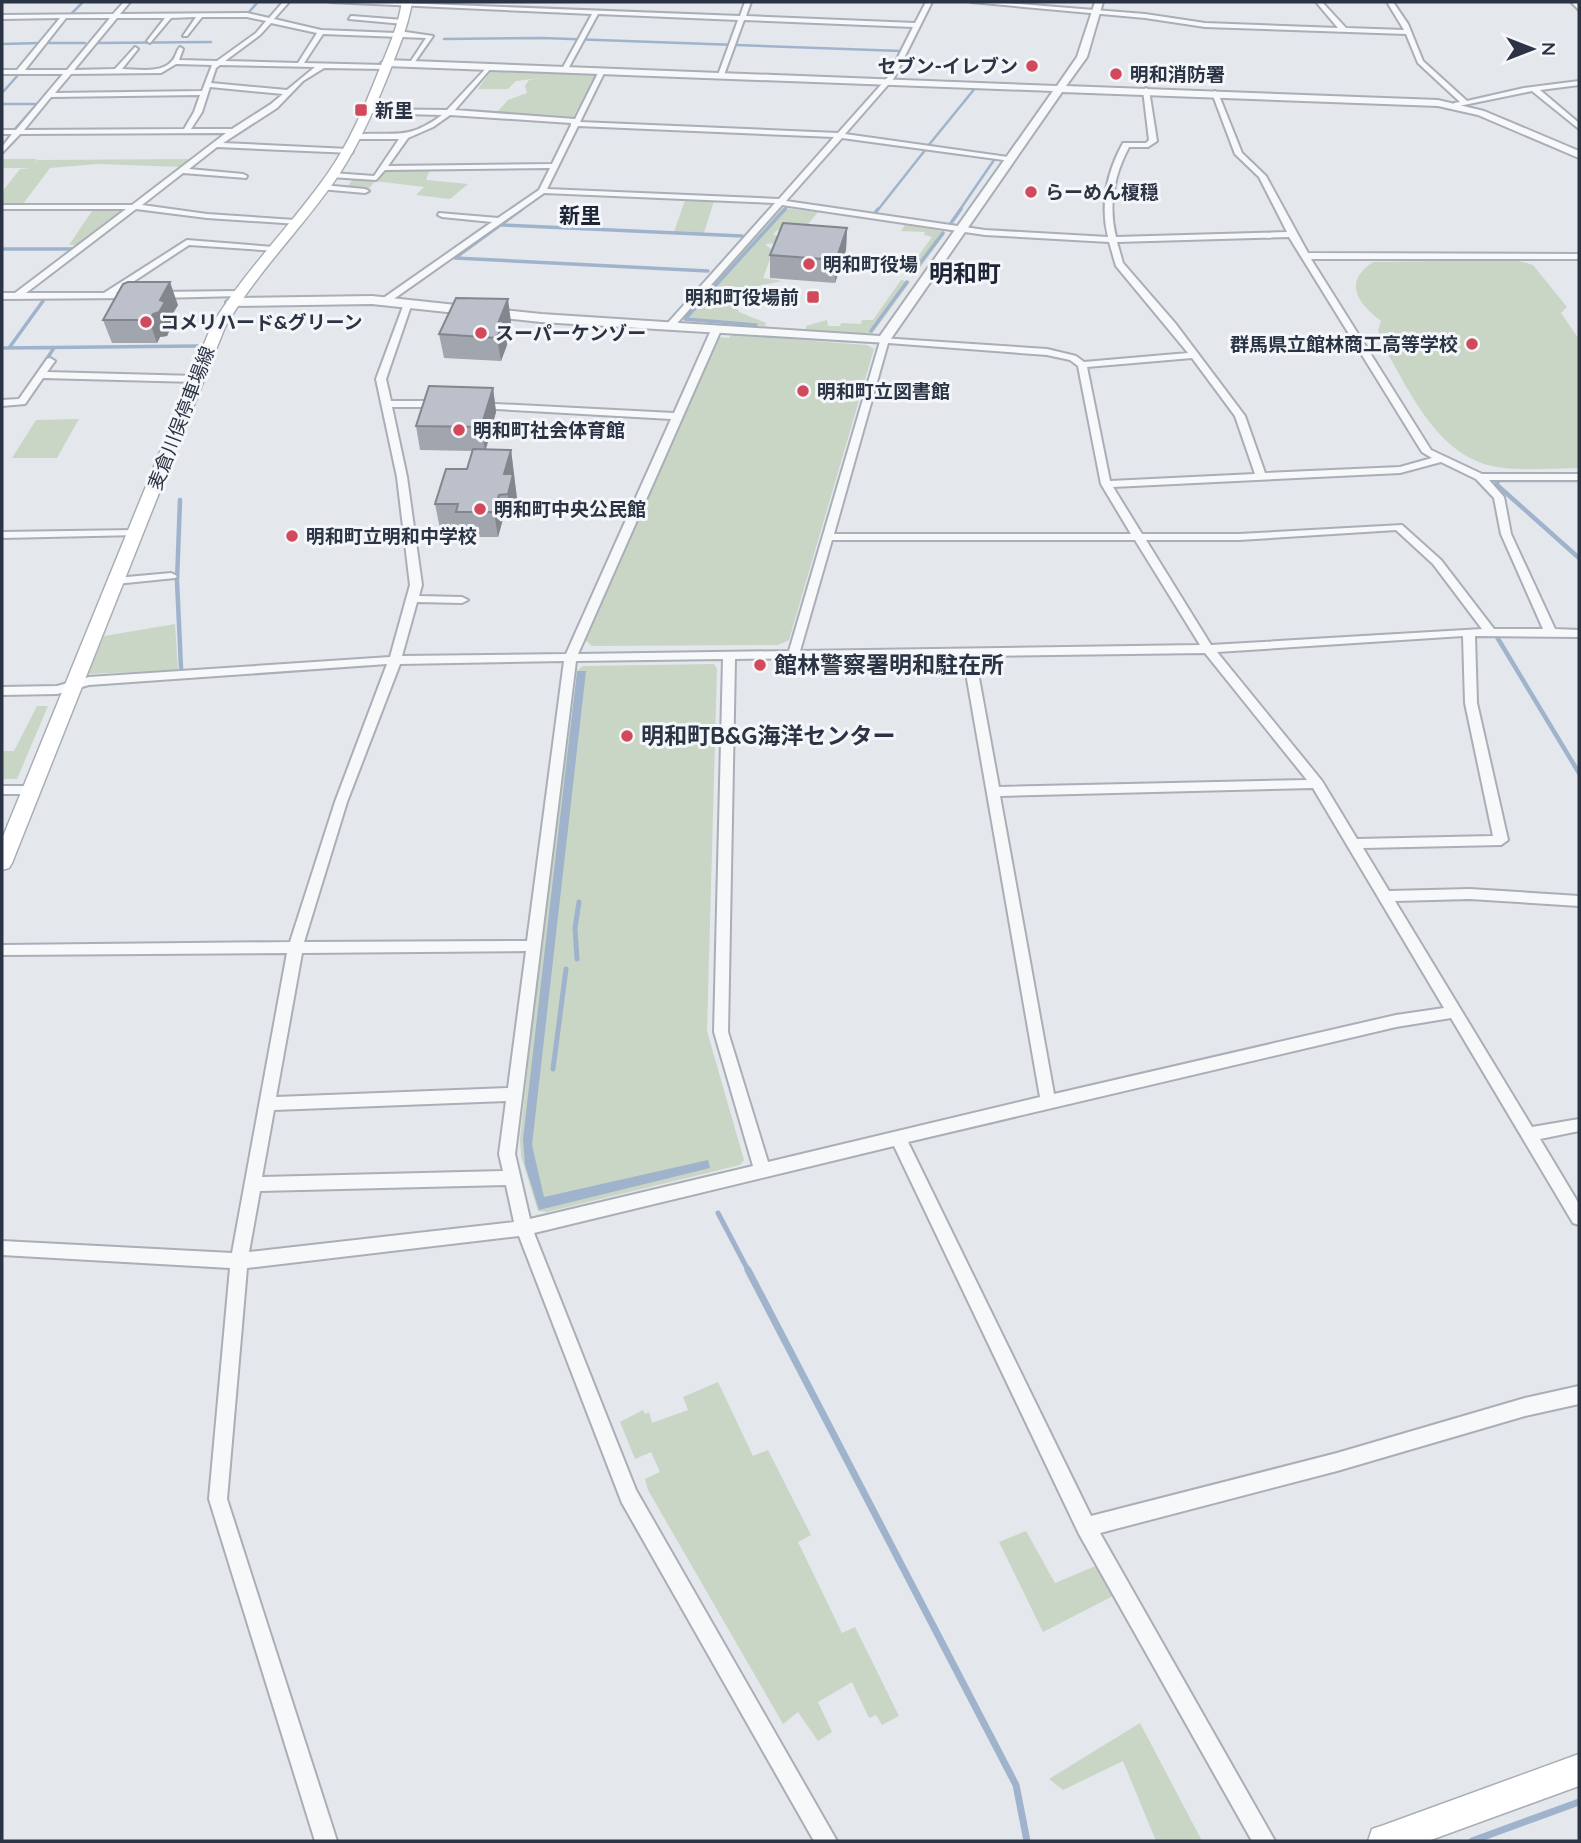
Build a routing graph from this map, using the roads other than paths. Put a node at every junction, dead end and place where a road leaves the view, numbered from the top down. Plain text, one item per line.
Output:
1 (127, 2) edge
2 (286, 2) edge
3 (333, 2) edge
4 (341, 2) edge
5 (511, 2) edge
6 (519, 2) edge
7 (609, 2) edge
8 (748, 2) edge
9 (929, 2) edge
10 (974, 2) edge
11 (1319, 2) edge
12 (1390, 2) edge
13 (1574, 2) edge
14 (407, 3) edge
15 (1098, 7) edge
16 (1579, 8) edge
17 (489, 10) junction
18 (513, 11) junction
19 (599, 14) junction
20 (65, 16) junction
21 (115, 16) junction
22 (169, 16) junction
23 (200, 16) junction
24 (674, 16) junction
25 (2, 17) edge
26 (351, 18) dead end
27 (742, 19) junction
28 (270, 20) junction
29 (917, 25) junction
30 (668, 28) dead end
31 (401, 30) junction
32 (1344, 30) junction
33 (321, 32) junction
34 (1407, 32) junction
35 (186, 35) dead end
36 (150, 41) dead end
37 (135, 49) dead end
38 (180, 49) dead end
39 (175, 62) junction
40 (217, 62) junction
41 (301, 63) junction
42 (412, 64) junction
43 (385, 65) junction
44 (322, 66) junction
45 (490, 66) junction
46 (565, 69) junction
47 (602, 71) junction
48 (2, 72) edge
49 (19, 72) junction
50 (68, 72) junction
51 (116, 72) junction
52 (721, 75) junction
53 (888, 81) junction
54 (1579, 83) edge
55 (208, 85) junction
56 (1060, 87) junction
57 (1534, 89) junction
58 (1146, 90) junction
59 (288, 92) junction
60 (204, 93) junction
61 (1214, 93) junction
62 (49, 95) junction
63 (1460, 104) junction
64 (366, 111) junction
65 (446, 113) junction
66 (575, 123) junction
67 (1579, 127) edge
68 (186, 131) junction
69 (234, 131) junction
70 (2, 132) edge
71 (17, 132) junction
72 (838, 135) junction
73 (355, 136) junction
74 (405, 136) junction
75 (216, 145) junction
76 (2, 151) edge
77 (349, 151) junction
78 (1579, 155) edge
79 (1008, 159) junction
80 (554, 166) junction
81 (384, 168) junction
82 (182, 171) junction
83 (333, 175) junction
84 (243, 176) dead end
85 (323, 187) junction
86 (365, 191) dead end
87 (542, 191) junction
88 (781, 202) junction
89 (135, 206) junction
90 (2, 207) edge
91 (442, 215) dead end
92 (501, 221) junction
93 (295, 222) junction
94 (958, 230) junction
95 (1292, 234) junction
96 (1110, 238) junction
97 (274, 249) junction
98 (1306, 256) junction
99 (1579, 256) edge
100 (106, 295) junction
101 (2, 296) edge
102 (17, 296) junction
103 (235, 298) junction
104 (385, 301) junction
105 (408, 303) junction
106 (669, 327) junction
107 (716, 330) junction
108 (884, 340) junction
109 (1192, 355) junction
110 (50, 361) dead end
111 (1082, 365) junction
112 (40, 375) junction
113 (196, 379) junction
114 (2, 402) edge
115 (387, 404) junction
116 (457, 405) edge
117 (469, 405) edge
118 (677, 416) junction
119 (1442, 459) junction
120 (1480, 477) junction
121 (1579, 477) edge
122 (1262, 478) junction
123 (1106, 484) junction
124 (135, 533) junction
125 (2, 535) edge
126 (1137, 536) junction
127 (827, 537) junction
128 (171, 576) dead end
129 (116, 581) junction
130 (412, 600) junction
131 (462, 600) dead end
132 (1490, 631) junction
133 (1469, 632) junction
134 (1551, 633) junction
135 (1579, 633) edge
136 (1209, 649) junction
137 (968, 652) junction
138 (794, 653) junction
139 (729, 654) junction
140 (572, 656) junction
141 (396, 660) junction
142 (73, 686) junction
143 (2, 691) edge
144 (1317, 784) junction
145 (2, 790) edge
146 (31, 790) junction
147 (994, 792) junction
148 (1353, 844) junction
149 (2, 863) edge
150 (1386, 896) junction
151 (1579, 901) edge
152 (531, 946) junction
153 (2, 950) edge
154 (295, 950) junction
155 (1455, 1012) junction
156 (513, 1094) junction
157 (1048, 1101) junction
158 (268, 1104) junction
159 (1579, 1125) edge
160 (1528, 1133) junction
161 (898, 1136) junction
162 (762, 1170) junction
163 (513, 1178) junction
164 (253, 1185) junction
165 (1579, 1218) edge
166 (524, 1228) junction
167 (2, 1248) edge
168 (239, 1262) junction
169 (1579, 1395) edge
170 (1086, 1527) junction
171 (1579, 1770) edge
172 (326, 1841) edge
173 (826, 1841) edge
174 (1264, 1841) edge
175 (1384, 1841) edge

1 - 21 street
2 - 28 street
3 - 4 street
4 - 14 street
5 - 17 street
6 - 18 street
7 - 19 street
8 - 27 street
9 - 29 street
10 - 15 street
11 - 32 street
12 - 34 street
13 - 16 street
14 - 17 street
14 - 31 main road, 麦倉川俣停車場線
15 - 32 street
15 - 56 street
17 - 18 street
18 - 19 street
19 - 24 street
19 - 46 street
20 - 21 street
20 - 25 street
20 - 49 street
21 - 22 street
21 - 50 street
22 - 23 street
22 - 36 street
23 - 28 street
23 - 35 street
24 - 27 street
24 - 30 street
26 - 31 street
27 - 29 street
27 - 52 street
28 - 33 street
28 - 40 street
29 - 53 street
31 - 33 street
31 - 42 street
31 - 43 main road, 麦倉川俣停車場線
32 - 34 street
33 - 41 street
34 - 63 street
37 - 51 street
38 - 39 street
39 - 40 street
39 - 51 street
40 - 41 street
40 - 55 street
41 - 44 street
42 - 43 street
42 - 45 street
43 - 44 street
43 - 64 main road, 麦倉川俣停車場線
44 - 59 street
45 - 46 street
45 - 65 street
46 - 47 street
47 - 52 street
47 - 66 street
48 - 49 street
49 - 50 street
50 - 51 street
50 - 62 street
52 - 53 street
53 - 56 street
53 - 72 street
54 - 57 street
55 - 59 street
55 - 60 street
56 - 58 street
56 - 79 street
57 - 63 street
57 - 67 street
58 - 61 street
58 - 96 street
59 - 69 street
60 - 62 street
60 - 68 street
61 - 63 street
61 - 95 street
62 - 71 street
63 - 78 street
64 - 65 street
64 - 73 main road, 麦倉川俣停車場線
65 - 66 street
65 - 74 street
66 - 72 street
66 - 80 street
68 - 69 street
68 - 71 street
69 - 75 street
70 - 71 street
71 - 76 street
72 - 79 street
72 - 88 street
73 - 74 street
73 - 77 main road, 麦倉川俣停車場線
74 - 81 street
75 - 77 street
75 - 82 street
77 - 83 main road, 麦倉川俣停車場線
79 - 94 street
80 - 81 street
80 - 87 street
81 - 83 street
82 - 84 street
82 - 89 street
83 - 85 main road, 麦倉川俣停車場線
85 - 86 street
85 - 93 main road, 麦倉川俣停車場線
87 - 88 street
87 - 92 street
88 - 94 street
88 - 106 street
89 - 90 street
89 - 93 street
89 - 102 street
91 - 92 street
92 - 104 street
93 - 97 main road, 麦倉川俣停車場線
94 - 96 street
94 - 108 street
95 - 96 street
95 - 98 street
96 - 109 street
97 - 100 street
97 - 103 main road, 麦倉川俣停車場線
98 - 99 street
98 - 119 street
100 - 102 street
100 - 103 street
101 - 102 street
103 - 104 street
103 - 113 main road, 麦倉川俣停車場線
104 - 105 street
105 - 106 street
105 - 115 street
106 - 107 street
107 - 108 street
107 - 118 street
108 - 111 street
108 - 127 street
109 - 111 street
109 - 122 street
110 - 112 street
111 - 123 street
112 - 113 street
112 - 114 street
113 - 124 main road, 麦倉川俣停車場線
115 - 116 street
115 - 130 street
117 - 118 street
118 - 140 street
119 - 120 street
119 - 122 street
120 - 121 street
120 - 134 street
122 - 123 street
123 - 126 street
124 - 125 street
124 - 129 main road, 麦倉川俣停車場線
126 - 127 street
126 - 132 street
126 - 136 street
127 - 138 street
128 - 129 street
129 - 142 main road, 麦倉川俣停車場線
130 - 131 street
130 - 141 street
132 - 133 street
132 - 134 street
133 - 136 street
133 - 148 street
134 - 135 street
136 - 137 street
136 - 144 street
137 - 138 street
137 - 147 street
138 - 139 street
139 - 140 street
139 - 162 street
140 - 141 street
140 - 152 street
141 - 142 street
141 - 154 street
142 - 143 street
142 - 146 main road, 麦倉川俣停車場線
144 - 147 street
144 - 148 street
145 - 146 street
146 - 149 main road, 麦倉川俣停車場線
147 - 157 street
148 - 150 street
150 - 151 street
150 - 155 street
152 - 154 street
152 - 156 street
153 - 154 street
154 - 158 street
155 - 157 street
155 - 160 street
156 - 158 street
156 - 163 street
157 - 161 street
158 - 164 street
159 - 160 street
160 - 165 street
161 - 162 street
161 - 170 street
162 - 166 street
163 - 164 street
163 - 166 street
164 - 168 street
166 - 168 street
166 - 173 street
167 - 168 street
168 - 172 street
169 - 170 street
170 - 174 street
171 - 175 main road

